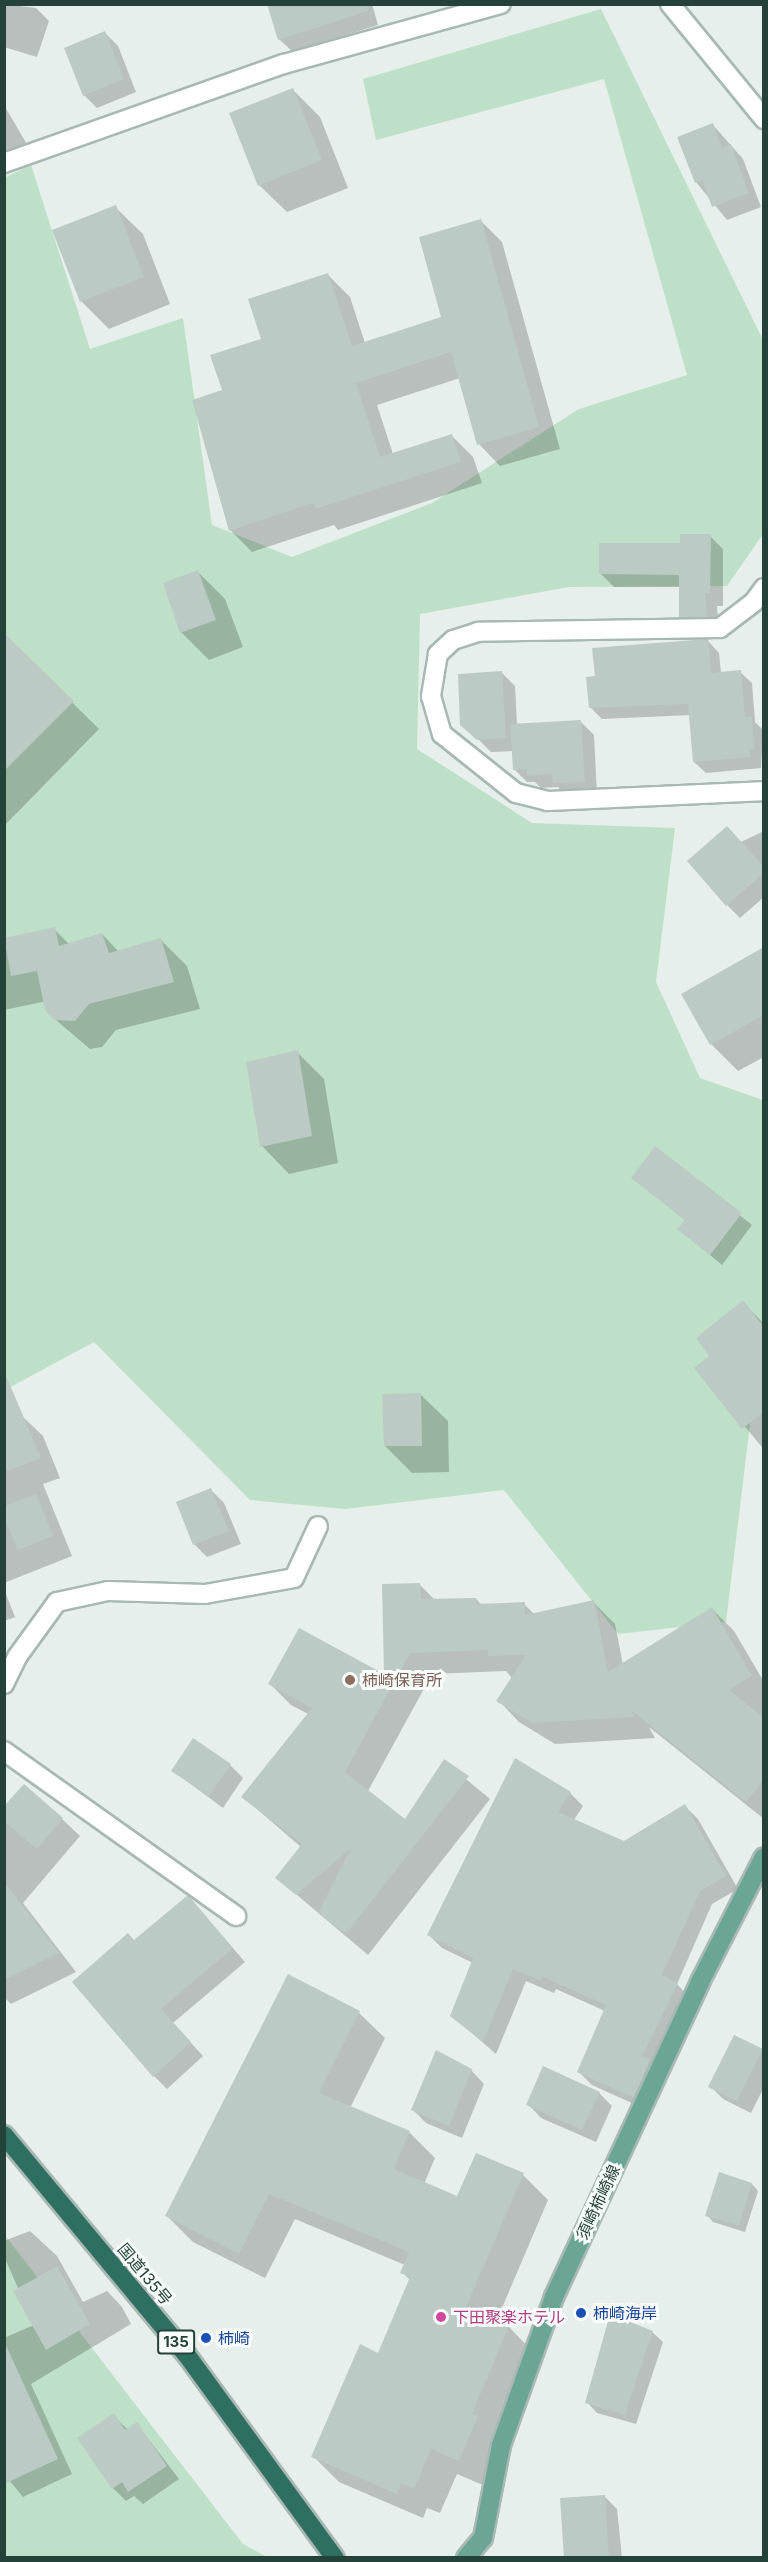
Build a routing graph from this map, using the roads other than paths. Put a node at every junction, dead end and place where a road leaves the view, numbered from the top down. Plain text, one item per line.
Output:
1 (501, 4) edge
2 (670, 4) edge
3 (764, 119) edge
4 (4, 163) edge
5 (764, 588) edge
6 (764, 791) edge
7 (318, 1526) dead end
8 (4, 1684) edge
9 (4, 1751) edge
10 (764, 1857) edge
11 (236, 1916) dead end
12 (4, 2135) edge
13 (335, 2558) edge
14 (466, 2558) edge

1 - 4 street
2 - 3 street
5 - 6 street
7 - 8 street
9 - 11 street
10 - 14 main road, 須崎柿崎線
12 - 13 highway, 国道135号 / 135

